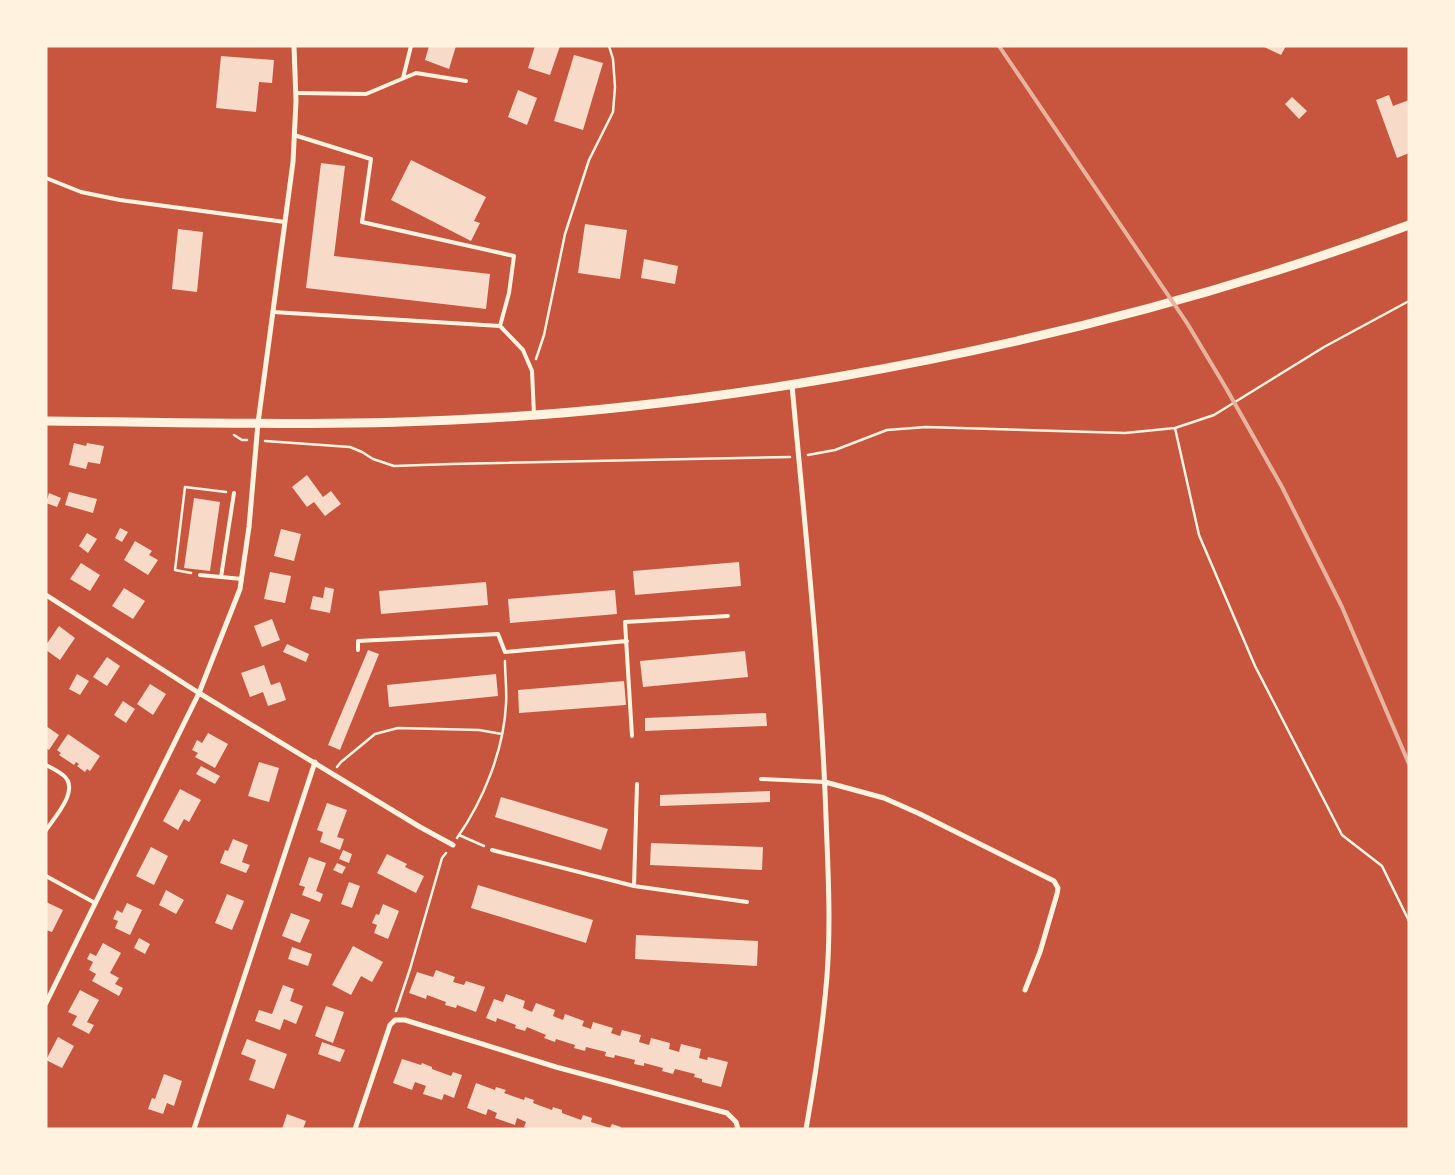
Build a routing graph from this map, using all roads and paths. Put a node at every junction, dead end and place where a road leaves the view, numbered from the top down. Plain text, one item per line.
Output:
1 (294, 46) edge
2 (411, 46) edge
3 (609, 46) edge
4 (403, 78) junction
5 (466, 81) dead end
6 (296, 94) junction
7 (294, 136) junction
8 (46, 178) edge
9 (285, 222) junction
10 (1409, 225) edge
11 (1409, 301) edge
12 (273, 312) junction
13 (500, 326) junction
14 (532, 371) junction
15 (792, 385) junction
16 (534, 415) junction
17 (46, 421) edge
18 (258, 423) junction
19 (1175, 428) junction
20 (228, 434) dead end
21 (257, 441) junction
22 (799, 457) junction
23 (234, 493) joint
24 (200, 575) joint
25 (221, 577) junction
26 (242, 579) junction
27 (46, 595) edge
28 (728, 616) dead end
29 (627, 641) junction
30 (358, 650) dead end
31 (199, 693) junction
32 (502, 734) dead end
33 (632, 736) dead end
34 (315, 762) junction
35 (46, 765) edge
36 (333, 773) junction
37 (761, 779) dead end
38 (825, 782) junction
39 (637, 784) dead end
40 (46, 830) edge
41 (459, 835) dead end
42 (452, 845) dead end
43 (492, 850) joint
44 (46, 876) edge
45 (634, 886) junction
46 (747, 902) dead end
47 (96, 903) junction
48 (1409, 920) edge
49 (1025, 990) dead end
50 (46, 1003) edge
51 (194, 1129) edge
52 (355, 1129) edge
53 (738, 1129) edge
54 (806, 1129) edge

1 - 6 street
2 - 4 lane
3 - 14 path
4 - 5 lane
4 - 6 lane
6 - 7 street
7 - 9 street
7 - 13 lane
8 - 9 lane
9 - 12 street
10 - 15 street
11 - 19 path
12 - 13 lane
12 - 18 street
13 - 14 lane
14 - 16 lane
15 - 16 street
15 - 22 street
16 - 18 street
17 - 18 street
18 - 21 street
19 - 22 path
19 - 48 path
20 - 21 path
21 - 22 path
21 - 26 street
22 - 38 street
23 - 24 path
23 - 25 lane
24 - 25 lane
25 - 26 lane
26 - 31 street
27 - 31 street
28 - 29 lane
29 - 30 lane
29 - 33 lane
31 - 34 street
31 - 47 street
32 - 36 path
34 - 36 street
34 - 51 street
35 - 40 lane
36 - 42 street
37 - 38 lane
38 - 49 street
38 - 54 street
39 - 45 lane
41 - 43 path
43 - 45 lane
44 - 47 lane
45 - 46 lane
47 - 50 street
52 - 53 street

